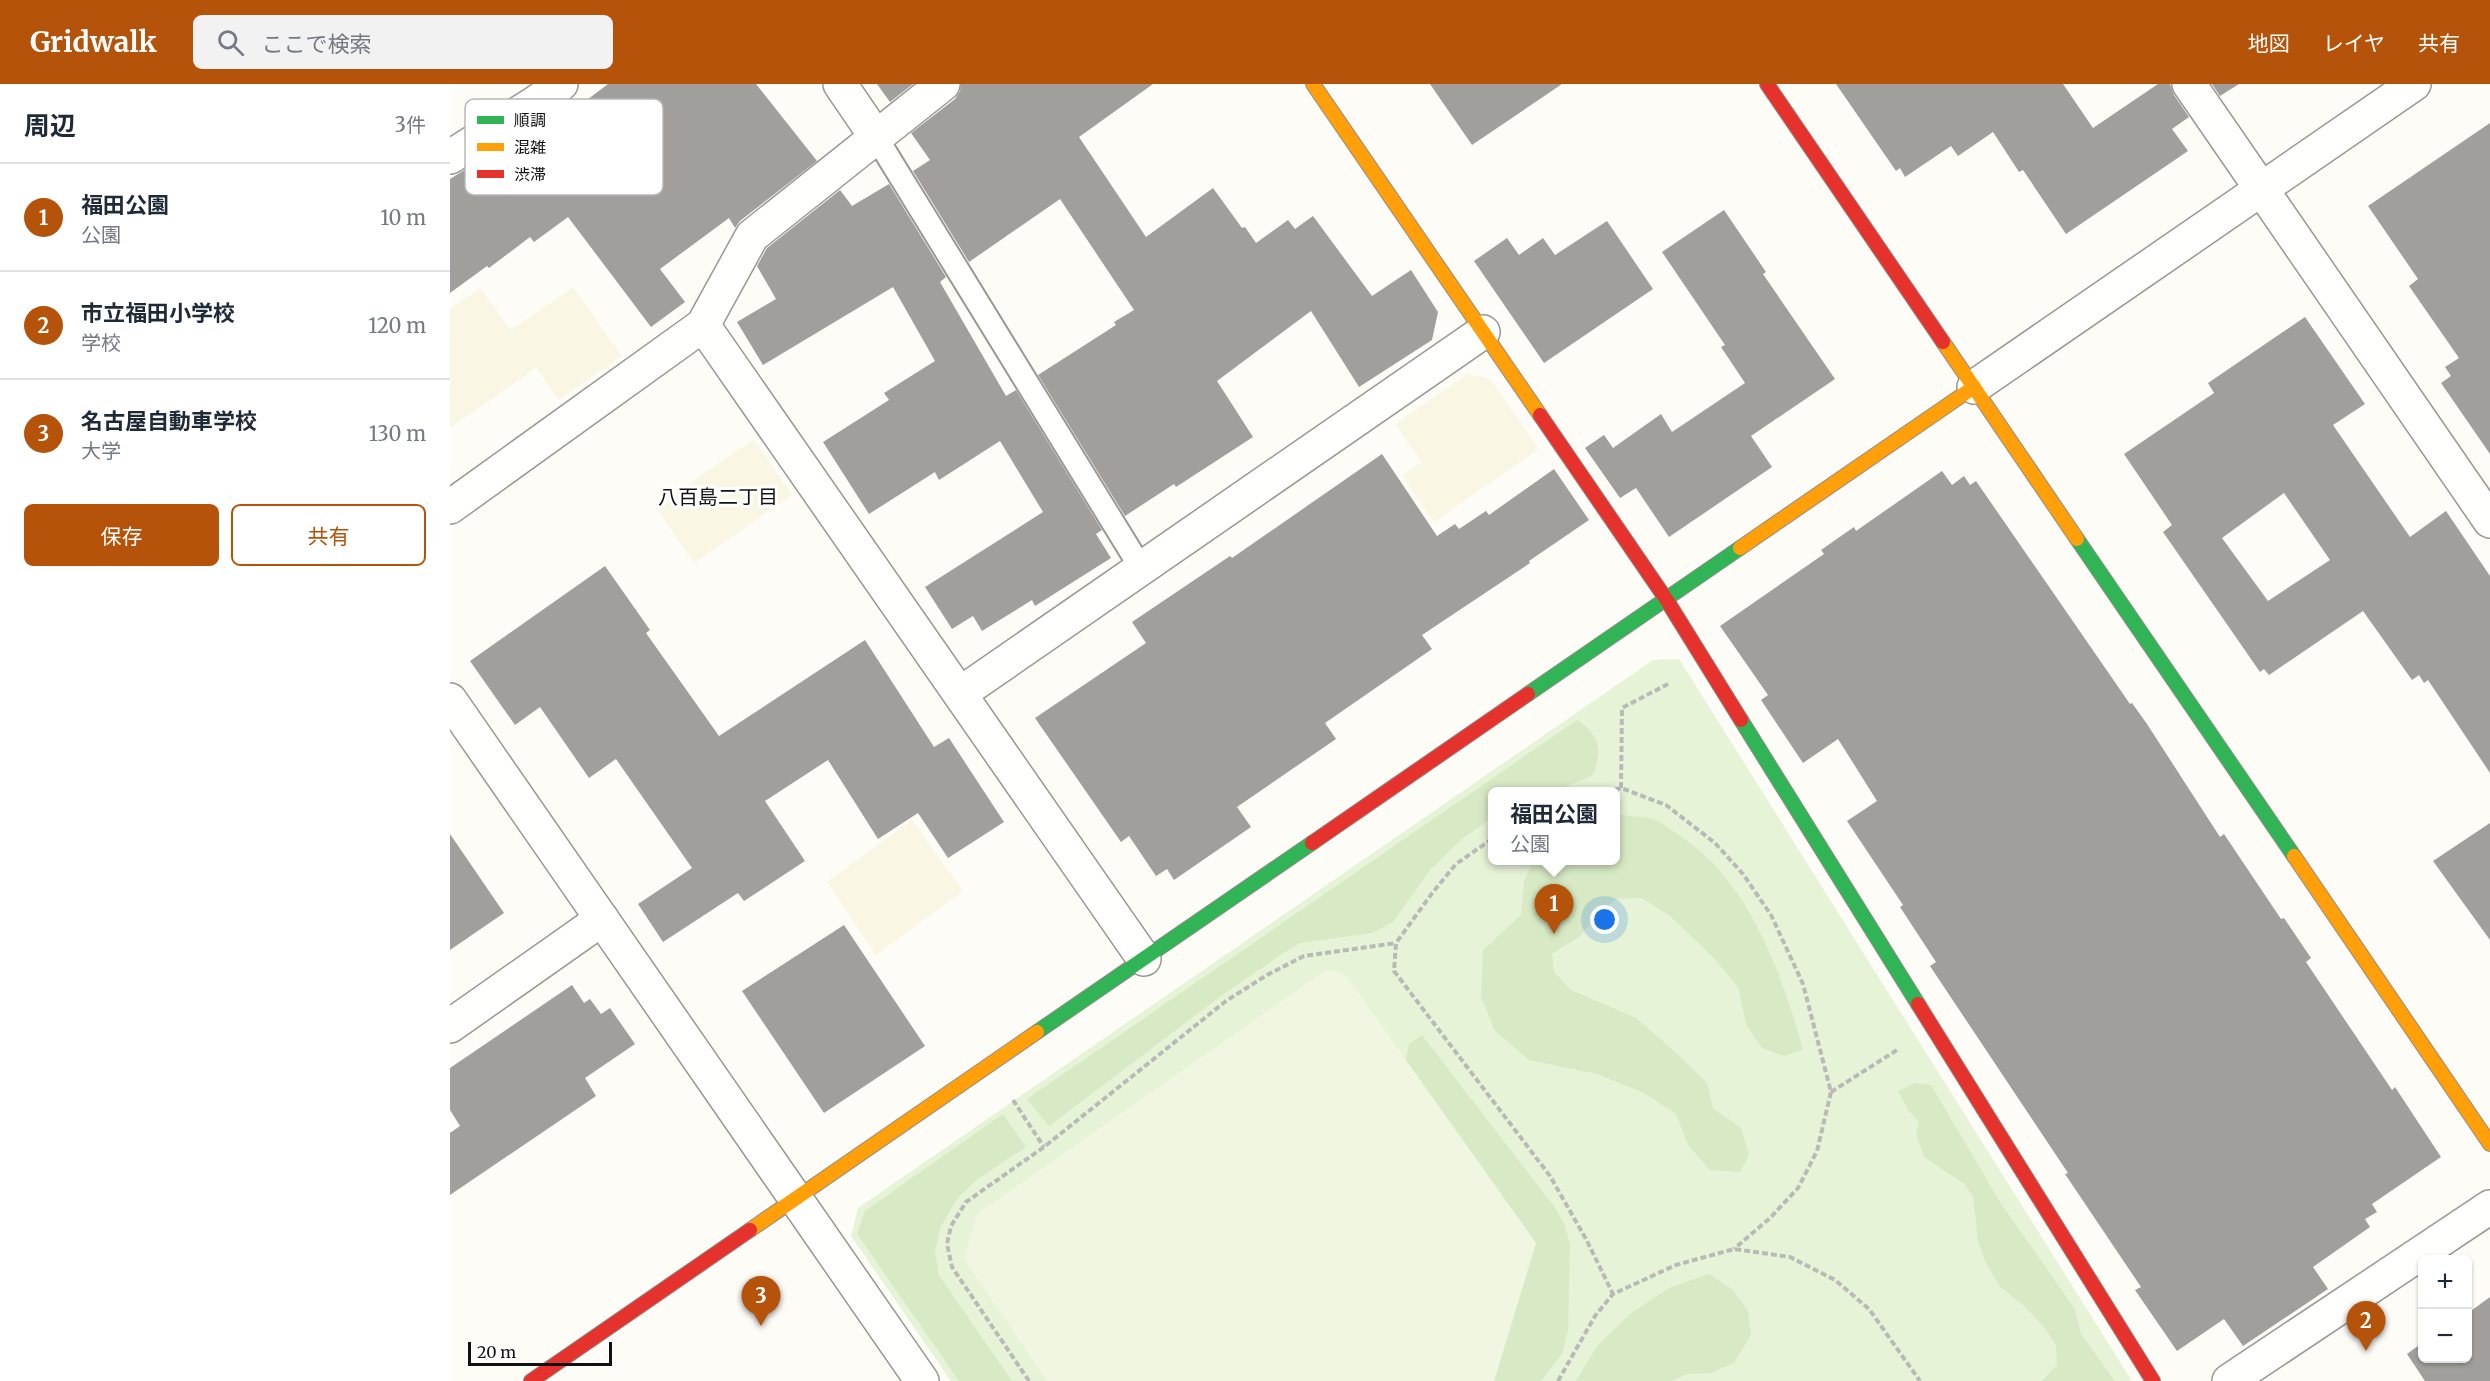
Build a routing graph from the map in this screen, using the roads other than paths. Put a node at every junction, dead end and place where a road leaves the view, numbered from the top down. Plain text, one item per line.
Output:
1 (561, 84) edge
2 (840, 84) edge
3 (943, 84) edge
4 (1314, 84) edge
5 (1767, 84) edge
6 (2188, 84) edge
7 (2414, 84) edge
8 (542, 99) edge
9 (876, 137) junction
10 (465, 148) edge
11 (450, 157) edge
12 (2261, 190) junction
13 (703, 325) junction
14 (1483, 332) junction
15 (1974, 387) junction
16 (450, 507) edge
17 (2490, 521) edge
18 (1141, 568) junction
19 (1666, 599) junction
20 (961, 693) junction
21 (450, 700) edge
22 (602, 919) junction
23 (1144, 959) junction
24 (450, 1026) edge
25 (2490, 1144) edge
26 (795, 1198) junction
27 (2490, 1207) edge
28 (531, 1381) edge
29 (922, 1381) edge
30 (2153, 1381) edge
31 (2229, 1381) edge

1 - 8 street
2 - 9 street
3 - 9 street
4 - 14 street
5 - 15 street
6 - 12 street
7 - 12 street
9 - 13 street
9 - 18 lane
10 - 11 street
12 - 15 street
12 - 17 street
13 - 16 street
13 - 20 street
14 - 18 street
14 - 19 street
15 - 19 street
15 - 25 street
18 - 20 street
19 - 23 street
19 - 30 street
20 - 23 street
21 - 22 street
22 - 24 street
22 - 26 street
23 - 26 street
26 - 28 street
26 - 29 street
27 - 31 street

